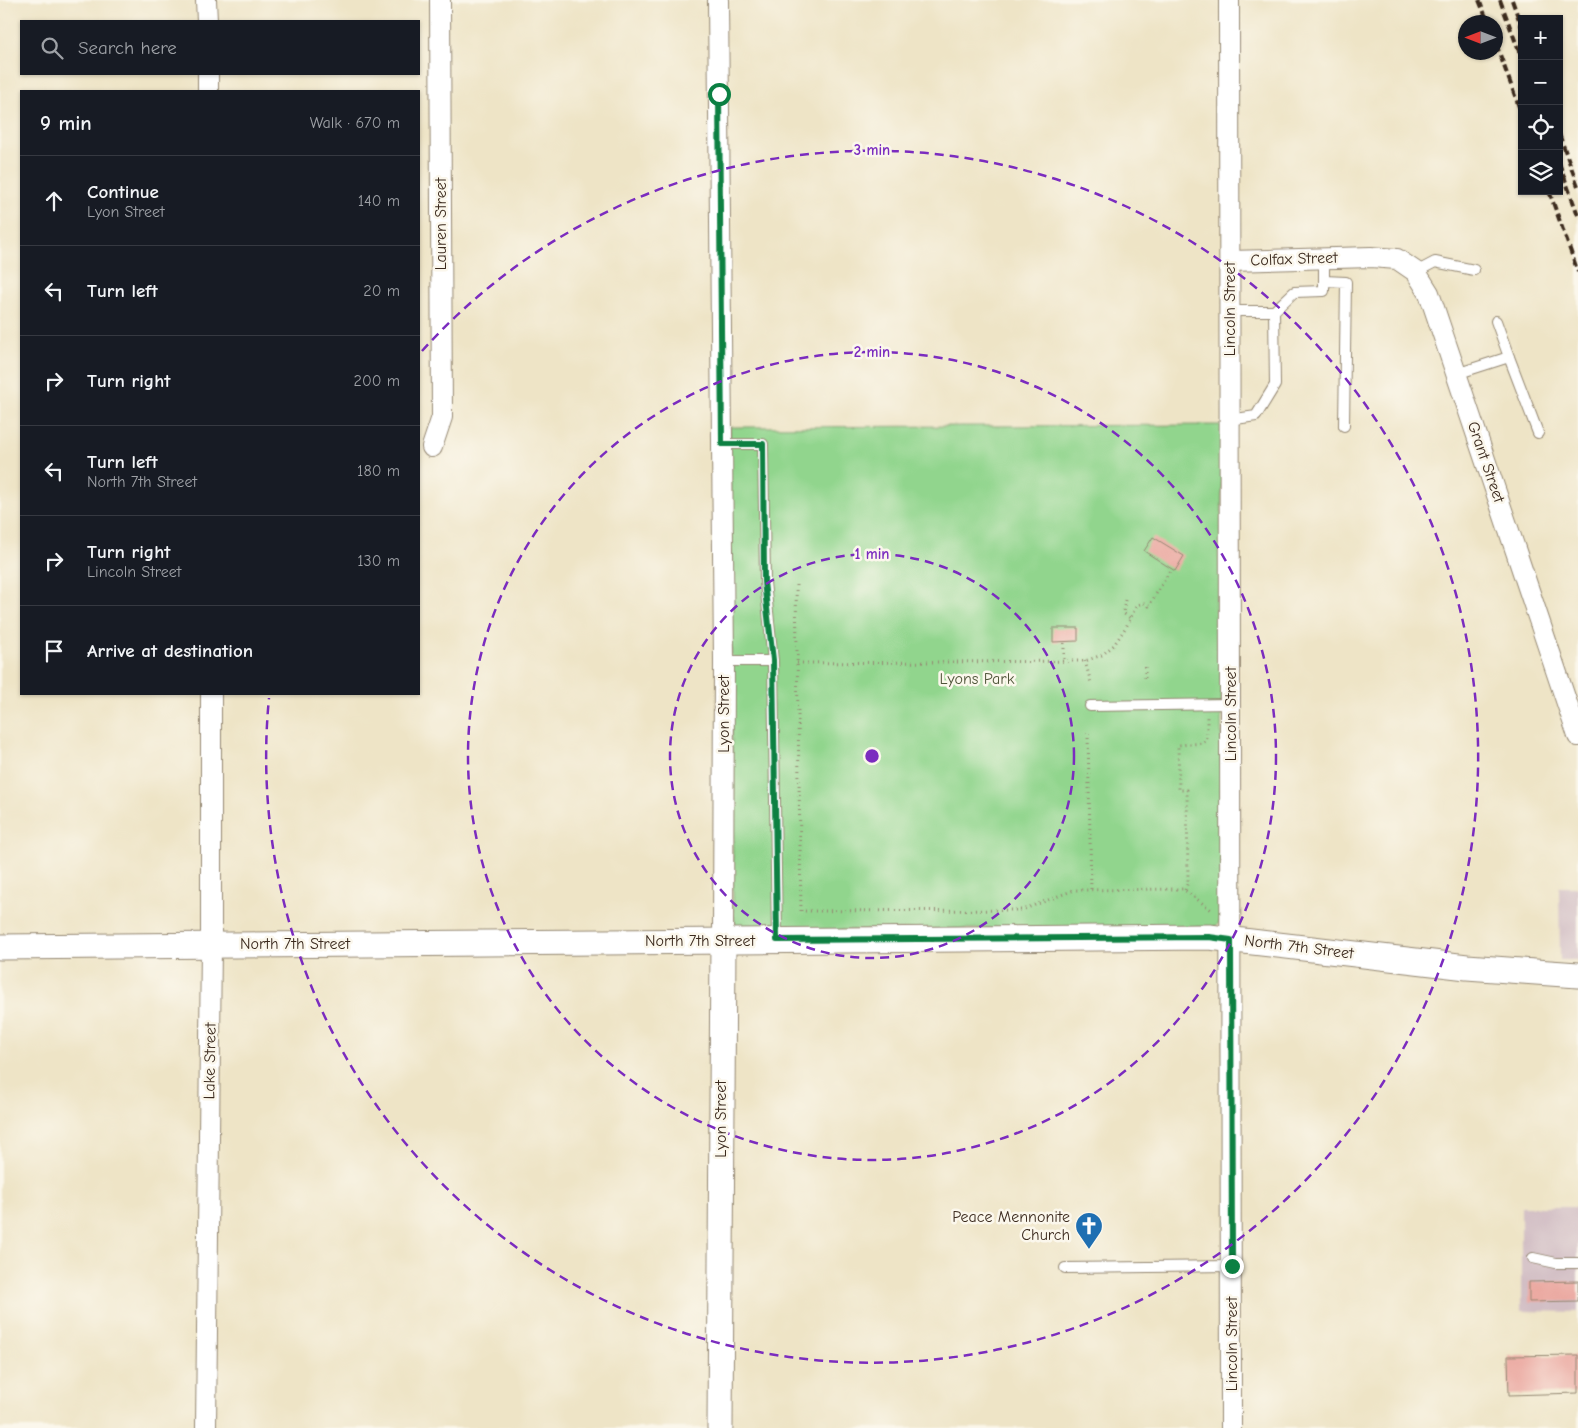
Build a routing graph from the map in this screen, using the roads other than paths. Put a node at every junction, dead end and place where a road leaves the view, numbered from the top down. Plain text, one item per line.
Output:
1 (206, 0) edge
2 (440, 0) edge
3 (718, 0) edge
4 (1229, 0) edge
5 (206, 20) edge
6 (208, 75) edge
7 (208, 90) edge
8 (1359, 257) joint
9 (1324, 258) junction
10 (1230, 261) junction
11 (1474, 270) dead end
12 (1416, 272) junction
13 (1324, 281) junction
14 (1230, 311) junction
15 (1274, 311) junction
16 (1496, 320) dead end
17 (1508, 358) junction
18 (1456, 374) junction
19 (1229, 420) junction
20 (1344, 426) dead end
21 (1538, 433) dead end
22 (722, 444) junction
23 (432, 447) dead end
24 (773, 660) junction
25 (724, 661) junction
26 (211, 695) edge
27 (1231, 704) junction
28 (1090, 706) dead end
29 (1578, 736) edge
30 (1231, 932) junction
31 (723, 940) junction
32 (777, 940) junction
33 (211, 944) junction
34 (0, 947) edge
35 (1578, 975) edge
36 (1534, 1258) dead end
37 (1578, 1263) edge
38 (1232, 1266) junction
39 (1065, 1268) dead end
40 (206, 1428) edge
41 (720, 1428) edge
42 (1231, 1428) edge

1 - 5 street
2 - 23 street, Lauren Street
3 - 22 street, Lyon Street
4 - 10 street, Lincoln Street
6 - 7 street
8 - 9 street, Colfax Street
8 - 12 street, Grant Street
9 - 10 street, Colfax Street
9 - 13 lane
10 - 14 street, Lincoln Street
11 - 12 lane
12 - 18 street, Grant Street
13 - 15 lane
13 - 20 lane
14 - 15 lane
14 - 19 street, Lincoln Street
15 - 19 lane
16 - 17 lane
17 - 18 lane
17 - 21 lane
18 - 29 street, Grant Street
19 - 27 street, Lincoln Street
22 - 24 lane
22 - 25 street, Lyon Street
24 - 25 lane
24 - 32 lane
25 - 31 street, Lyon Street
26 - 33 street, Lake Street
27 - 28 lane
27 - 30 street, Lincoln Street
30 - 32 street, North 7th Street
30 - 35 street, North 7th Street
30 - 38 street, Lincoln Street
31 - 32 street, North 7th Street
31 - 33 street, North 7th Street
31 - 41 street, Lyon Street
33 - 34 street, North 7th Street
33 - 40 street, Lake Street
36 - 37 lane
38 - 39 lane
38 - 42 street, Lincoln Street

